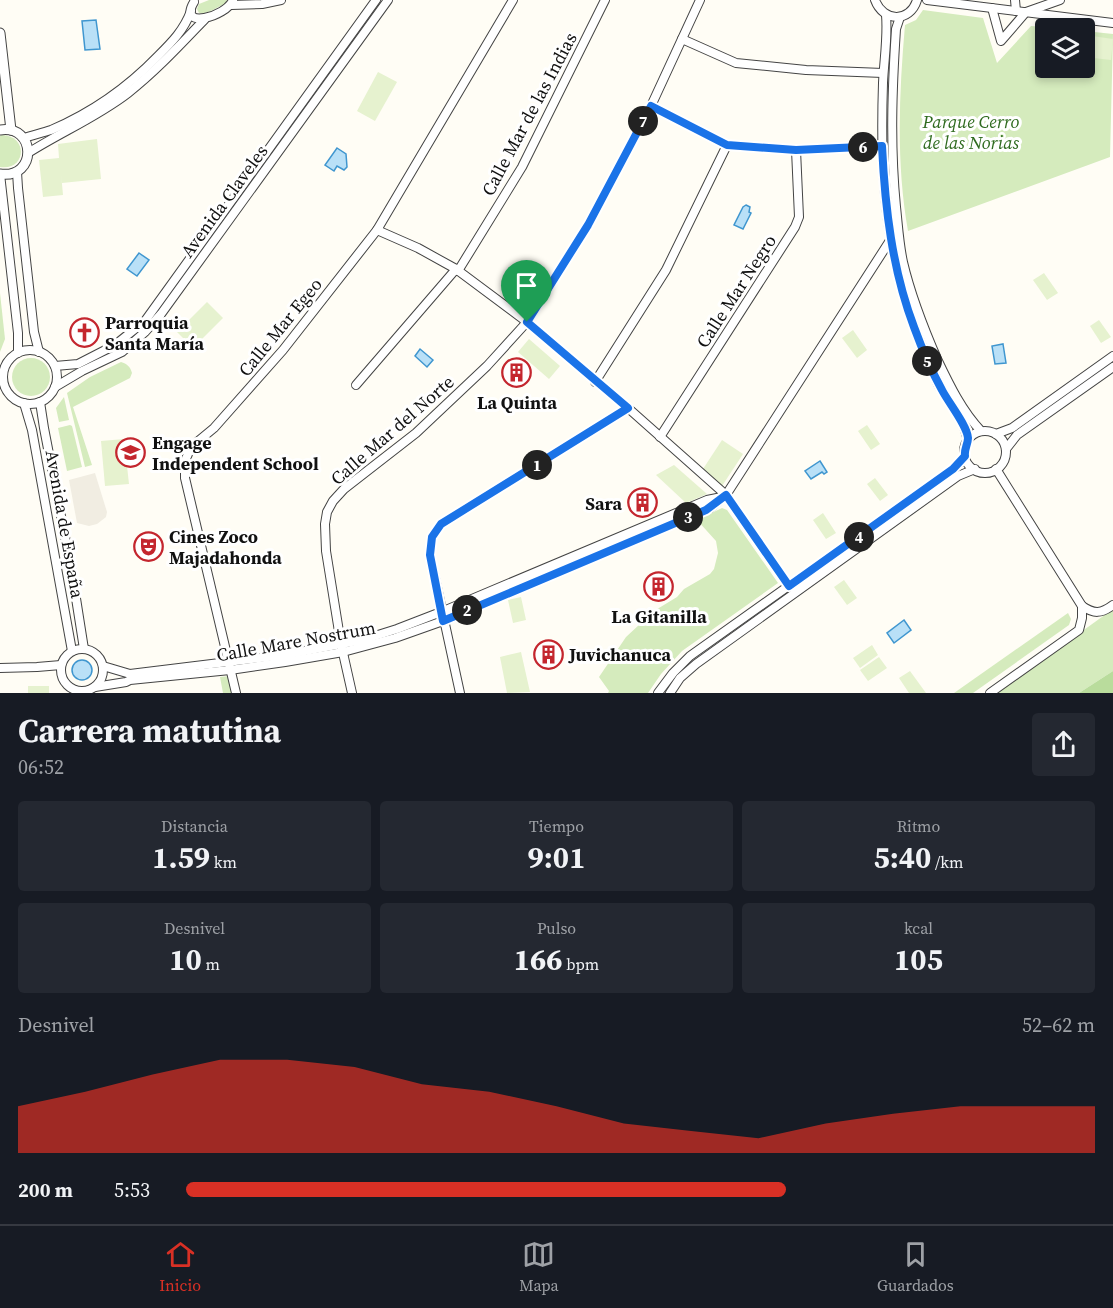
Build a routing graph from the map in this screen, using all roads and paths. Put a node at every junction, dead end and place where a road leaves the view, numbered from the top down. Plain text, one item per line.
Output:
1 (193, 0) edge
2 (281, 0) edge
3 (376, 0) edge
4 (388, 0) edge
5 (513, 0) edge
6 (605, 0) edge
7 (700, 0) edge
8 (875, 0) edge
9 (917, 0) edge
10 (927, 0) edge
11 (1016, 0) edge
12 (1060, 0) edge
13 (232, 3) edge
14 (992, 8) junction
15 (191, 11) junction
16 (1016, 11) junction
17 (1026, 12) junction
18 (886, 15) junction
19 (900, 17) junction
20 (205, 19) junction
21 (1113, 23) edge
22 (0, 33) edge
23 (682, 39) junction
24 (883, 73) junction
25 (651, 106) junction
26 (0, 130) edge
27 (11, 130) junction
28 (24, 138) junction
29 (727, 145) junction
30 (882, 146) junction
31 (796, 150) junction
32 (28, 153) junction
33 (17, 172) junction
34 (0, 174) edge
35 (377, 230) junction
36 (891, 239) junction
37 (457, 270) junction
38 (527, 322) junction
39 (39, 352) junction
40 (18, 353) junction
41 (1113, 356) edge
42 (55, 366) junction
43 (1113, 367) edge
44 (2, 380) edge
45 (595, 382) junction
46 (356, 385) dead end
47 (55, 387) junction
48 (40, 402) junction
49 (24, 403) junction
50 (628, 408) junction
51 (981, 431) junction
52 (996, 434) junction
53 (660, 437) junction
54 (968, 440) junction
55 (1006, 449) junction
56 (965, 456) junction
57 (996, 469) junction
58 (975, 470) junction
59 (726, 495) junction
60 (789, 586) junction
61 (1113, 605) edge
62 (1082, 606) junction
63 (442, 616) junction
64 (342, 648) junction
65 (84, 649) junction
66 (72, 651) junction
67 (61, 665) junction
68 (103, 666) junction
69 (229, 666) junction
70 (0, 668) edge
71 (127, 675) junction
72 (93, 690) edge
73 (79, 692) edge
74 (236, 693) edge
75 (352, 693) edge
76 (460, 693) edge
77 (658, 693) edge
78 (670, 693) edge
79 (990, 693) edge

1 - 15 street
2 - 13 street
3 - 42 street
4 - 47 street, Avenida Claveles
5 - 35 street, Calle Mar Egeo
6 - 37 street, Calle Mar de las Indias
7 - 23 street, Calle Mar del Norte
8 - 18 street
9 - 19 street
10 - 14 street
11 - 16 street
12 - 17 street
13 - 20 street
14 - 16 street
14 - 17 street
15 - 20 street
15 - 28 street
16 - 17 street
17 - 21 street
18 - 19 street
18 - 24 street
19 - 51 street
20 - 32 street
22 - 27 street
23 - 24 street
23 - 25 street, Calle Mar del Norte
24 - 30 street
25 - 29 street
25 - 38 street, Calle Mar del Norte
26 - 27 street
27 - 28 street
28 - 32 street
29 - 31 street
29 - 45 street
30 - 31 street
30 - 36 street
31 - 53 street, Calle Mar Negro
32 - 33 street
33 - 34 street
33 - 39 street
34 - 40 street
35 - 37 street
35 - 69 street, Calle Mar Egeo
36 - 54 street
36 - 59 street
37 - 38 street
37 - 46 street, Calle Mar de las Indias
38 - 45 street
38 - 64 street, Calle Mar del Norte
39 - 40 street
39 - 42 street
40 - 44 street
41 - 52 street
42 - 47 street
43 - 55 street
44 - 49 street
45 - 50 street
47 - 48 street
48 - 49 street
48 - 65 street, Avenida de España
49 - 66 street, Avenida de España
50 - 53 street
50 - 63 street
51 - 52 street
51 - 54 street
52 - 55 street
53 - 59 street
54 - 56 street
55 - 57 street
56 - 58 street
56 - 60 street
57 - 58 street
57 - 62 street
58 - 78 street
59 - 60 street
59 - 63 street, Calle Mare Nostrum
60 - 77 street
61 - 62 street
62 - 79 street
63 - 64 street, Calle Mare Nostrum
63 - 76 street
64 - 69 street, Calle Mare Nostrum
64 - 75 street, Calle Mar del Norte
65 - 66 street
65 - 68 street
66 - 67 street
67 - 70 street
67 - 73 street
68 - 71 street, Calle Mare Nostrum
68 - 72 street
69 - 71 street, Calle Mare Nostrum
69 - 74 street, Calle Mar Egeo
71 - 72 street, Calle Mare Nostrum
72 - 73 street

